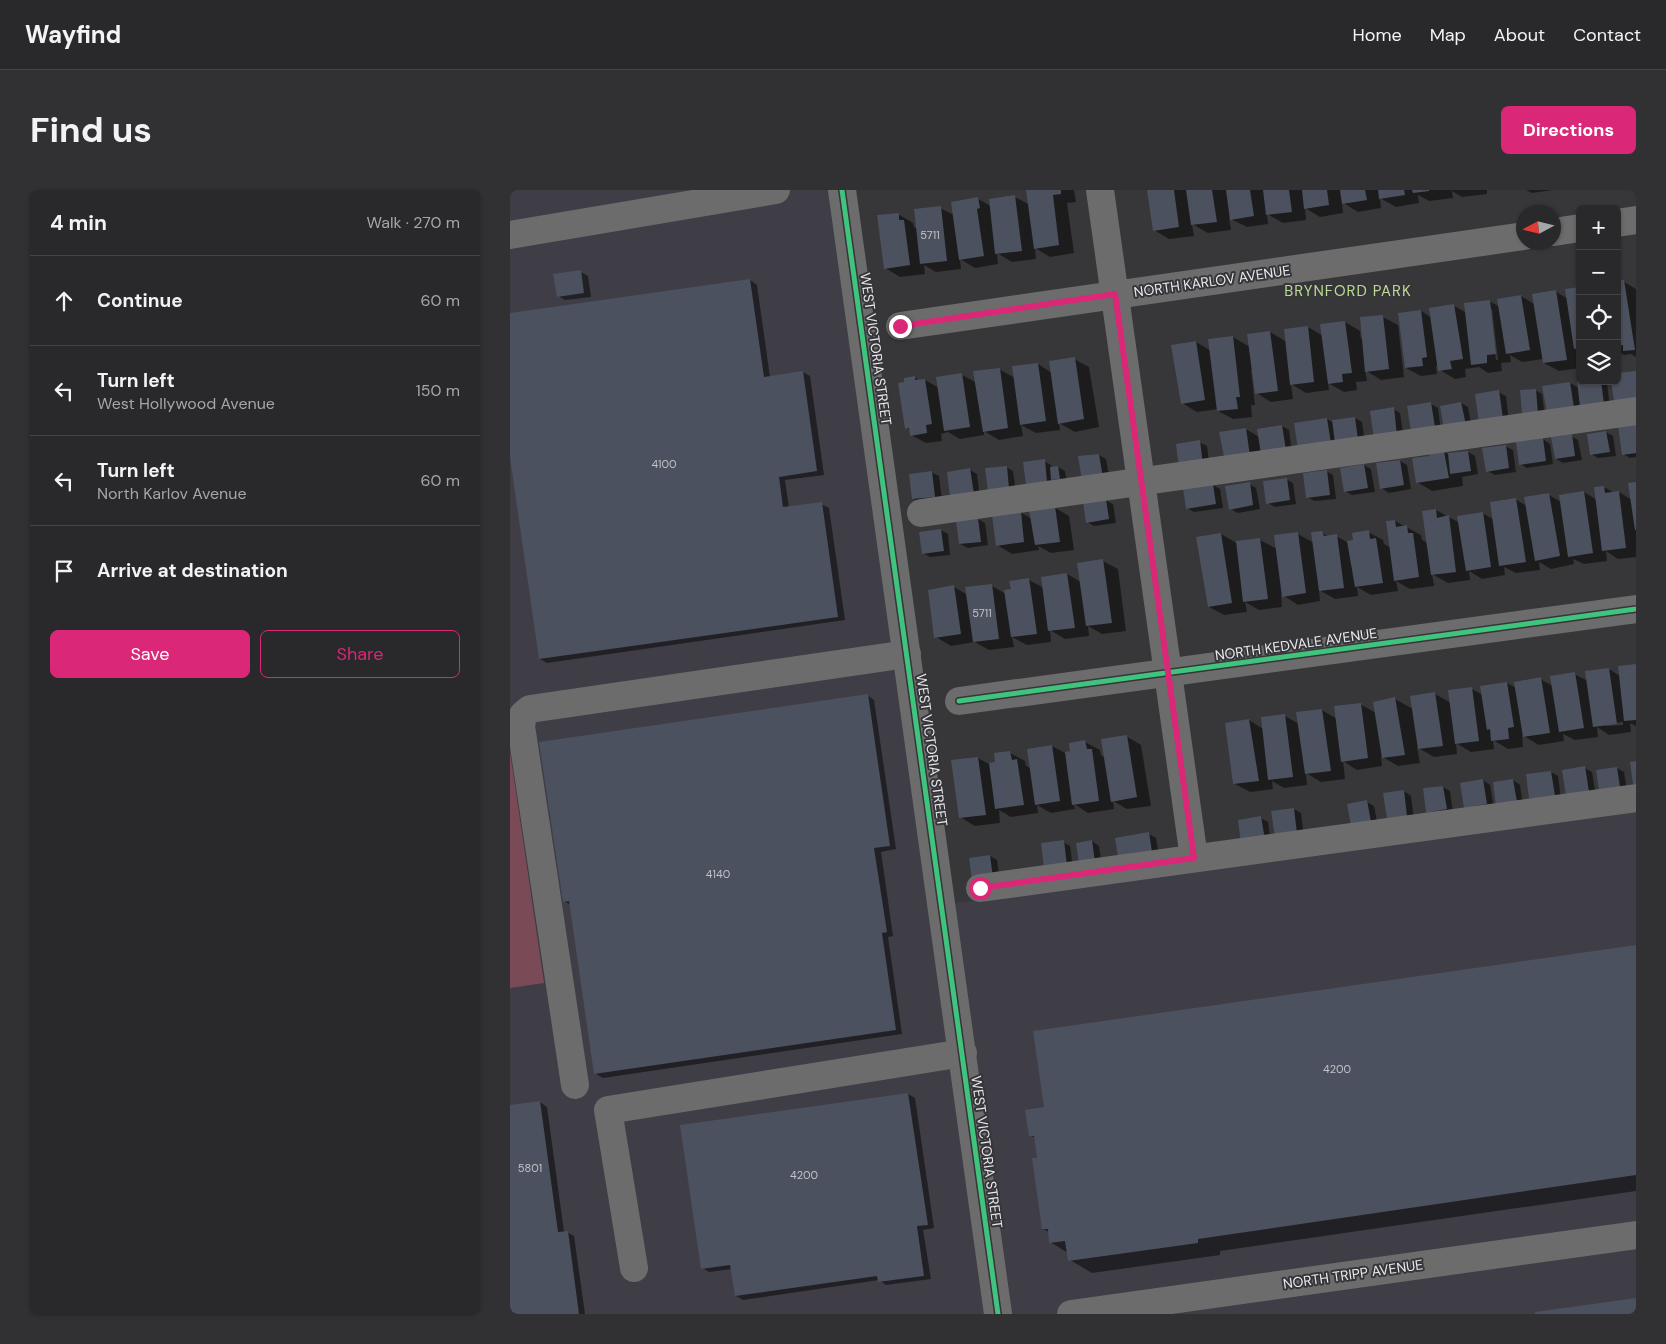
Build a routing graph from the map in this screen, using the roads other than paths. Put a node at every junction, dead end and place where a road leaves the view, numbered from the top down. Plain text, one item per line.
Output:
1 (776, 190) edge
2 (842, 190) edge
3 (1100, 190) edge
4 (1636, 220) edge
5 (1621, 222) edge
6 (1576, 229) edge
7 (1561, 231) edge
8 (510, 235) edge
9 (1516, 237) edge
10 (1115, 294) junction
11 (900, 326) dead end
12 (1636, 411) edge
13 (1141, 481) junction
14 (921, 513) dead end
15 (1636, 609) edge
16 (907, 654) junction
17 (1168, 672) junction
18 (959, 701) dead end
19 (1636, 798) edge
20 (1194, 858) junction
21 (980, 888) dead end
22 (963, 1053) junction
23 (575, 1085) dead end
24 (1636, 1235) edge
25 (634, 1268) dead end
26 (998, 1314) edge
27 (1071, 1314) edge

1 - 8 street
2 - 16 street, WEST VICTORIA STREET
3 - 10 street
4 - 5 street
6 - 7 street
9 - 10 street, NORTH KARLOV AVENUE
10 - 11 street, NORTH KARLOV AVENUE
10 - 13 street
12 - 13 street
13 - 14 street
13 - 17 street
15 - 17 street, NORTH KEDVALE AVENUE
16 - 22 street, WEST VICTORIA STREET
16 - 23 street
17 - 18 street, NORTH KEDVALE AVENUE
17 - 20 street
19 - 20 street
20 - 21 street
22 - 25 street
22 - 26 street, WEST VICTORIA STREET
24 - 27 street, NORTH TRIPP AVENUE

